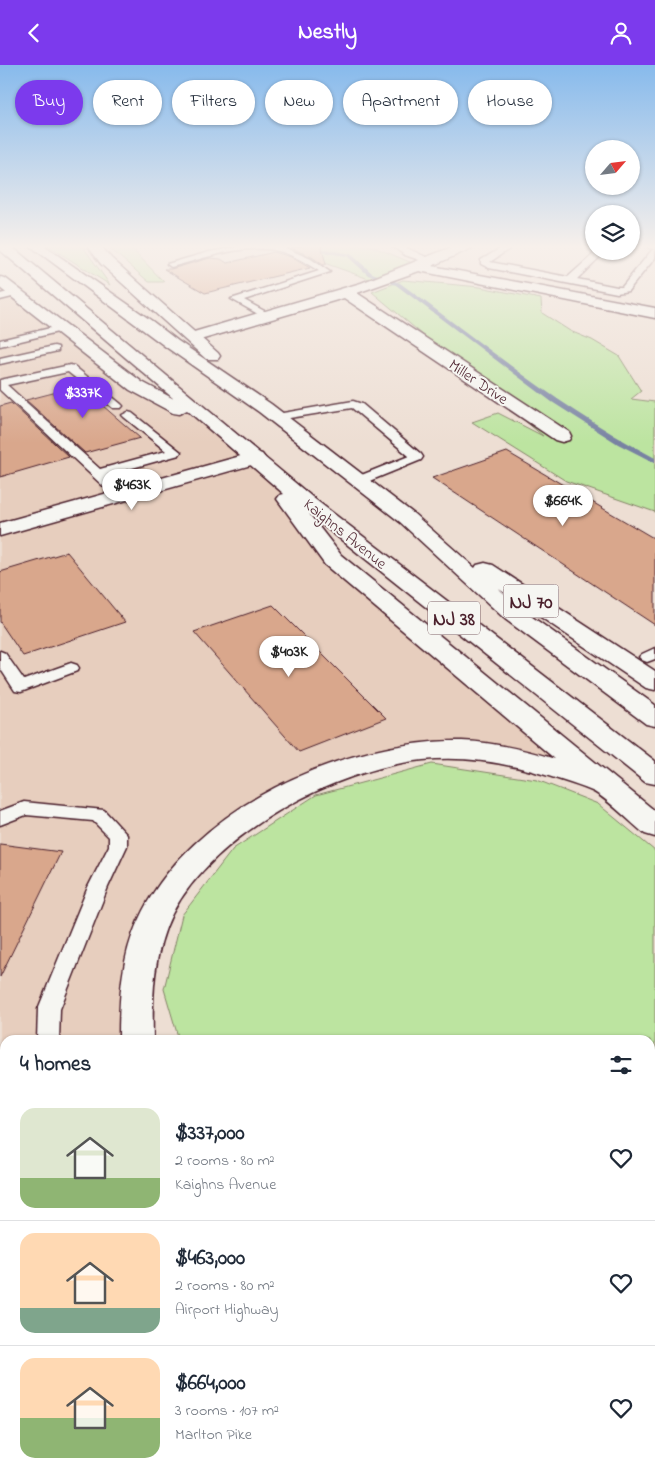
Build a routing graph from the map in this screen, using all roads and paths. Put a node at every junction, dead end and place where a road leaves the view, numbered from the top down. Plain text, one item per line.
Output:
1 (40, 311) edge
2 (79, 311) edge
3 (129, 311) edge
4 (163, 311) edge
5 (258, 311) edge
6 (284, 311) edge
7 (372, 311) edge
8 (267, 316) junction
9 (63, 328) junction
10 (193, 337) junction
11 (0, 343) edge
12 (54, 349) dead end
13 (0, 361) edge
14 (0, 384) edge
15 (117, 405) dead end
16 (271, 413) junction
17 (128, 415) dead end
18 (222, 432) junction
19 (562, 436) dead end
20 (255, 458) junction
21 (98, 474) junction
22 (358, 481) junction
23 (122, 496) junction
24 (407, 518) junction
25 (0, 530) edge
26 (566, 625) junction
27 (0, 656) edge
28 (652, 657) edge
29 (71, 667) dead end
30 (655, 682) edge
31 (655, 718) edge
32 (655, 775) edge
33 (602, 784) junction
34 (0, 818) edge
35 (655, 827) edge
36 (48, 1035) edge
37 (138, 1035) edge

1 - 9 main road
2 - 18 main road, Kaighns Avenue / NJ 38
3 - 16 main road, NJ 38
4 - 10 main road
5 - 8 lane
6 - 8 main road
7 - 19 main road, Miller Drive
8 - 10 main road
9 - 11 lane
9 - 18 main road
10 - 16 main road
12 - 13 lane
14 - 15 lane
14 - 21 lane
16 - 22 main road, NJ 38
16 - 22 lane
17 - 21 lane
18 - 20 main road, Kaighns Avenue / NJ 38
20 - 23 main road
20 - 32 main road, Kaighns Avenue / NJ 38
20 - 33 main road
21 - 23 lane
22 - 24 main road, NJ 38
23 - 25 main road
24 - 26 main road, NJ 70
24 - 31 main road, NJ 38
26 - 28 main road
26 - 30 main road, NJ 70
27 - 29 lane
33 - 35 main road
33 - 37 main road
34 - 36 lane

